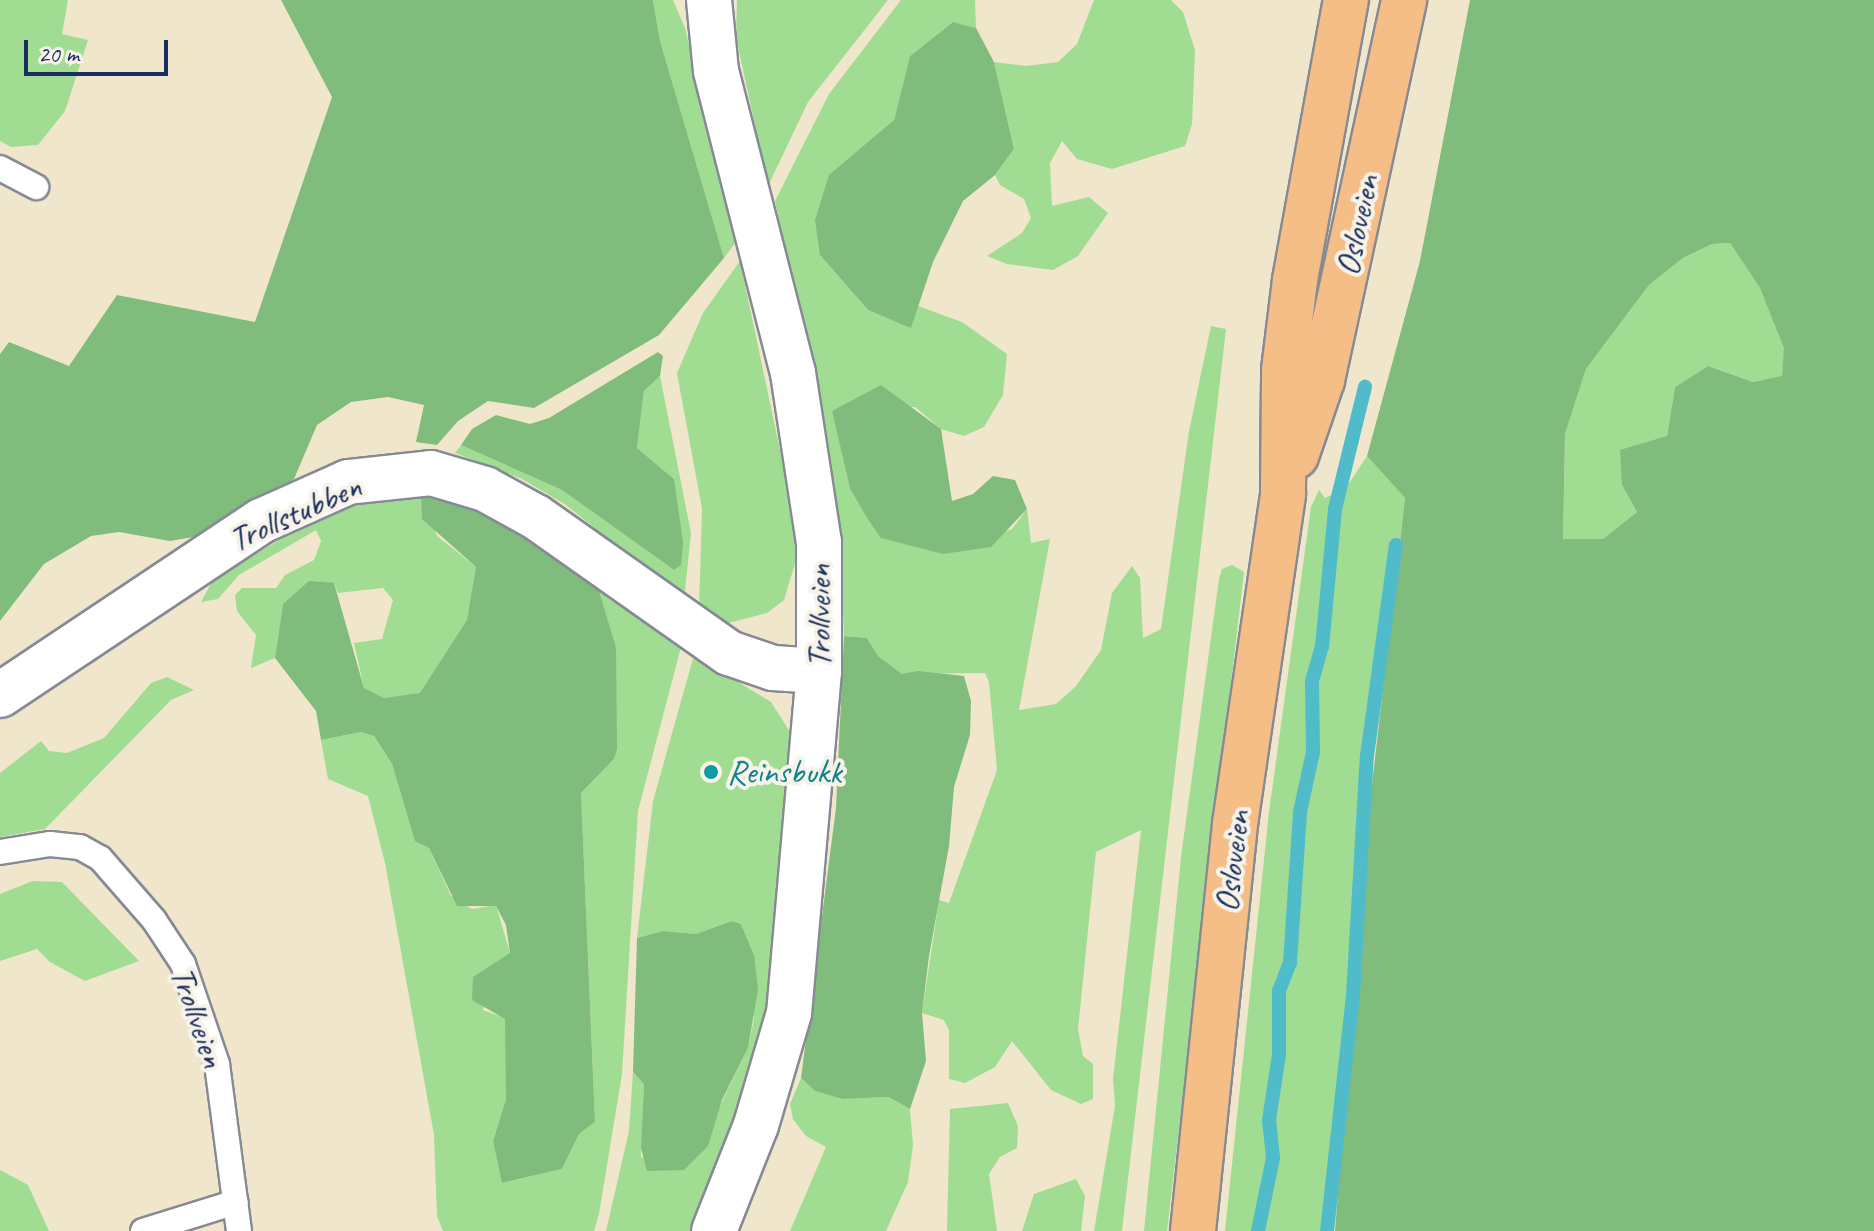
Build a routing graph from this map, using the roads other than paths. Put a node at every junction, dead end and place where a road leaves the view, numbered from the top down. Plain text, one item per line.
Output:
1 (709, 0) edge
2 (1346, 0) edge
3 (1404, 0) edge
4 (0, 168) edge
5 (36, 187) dead end
6 (1283, 493) junction
7 (819, 671) junction
8 (0, 695) edge
9 (0, 852) edge
10 (236, 1202) junction
11 (143, 1231) edge
12 (239, 1231) edge
13 (714, 1231) edge
14 (1193, 1231) edge

1 - 7 street, Trollveien
2 - 6 main road, Osloveien
3 - 6 main road, Osloveien
4 - 5 lane
6 - 14 main road, Osloveien
7 - 8 street, Trollstubben
7 - 13 street, Trollveien
9 - 10 lane, Trollveien
10 - 11 lane
10 - 12 lane, Trollveien

